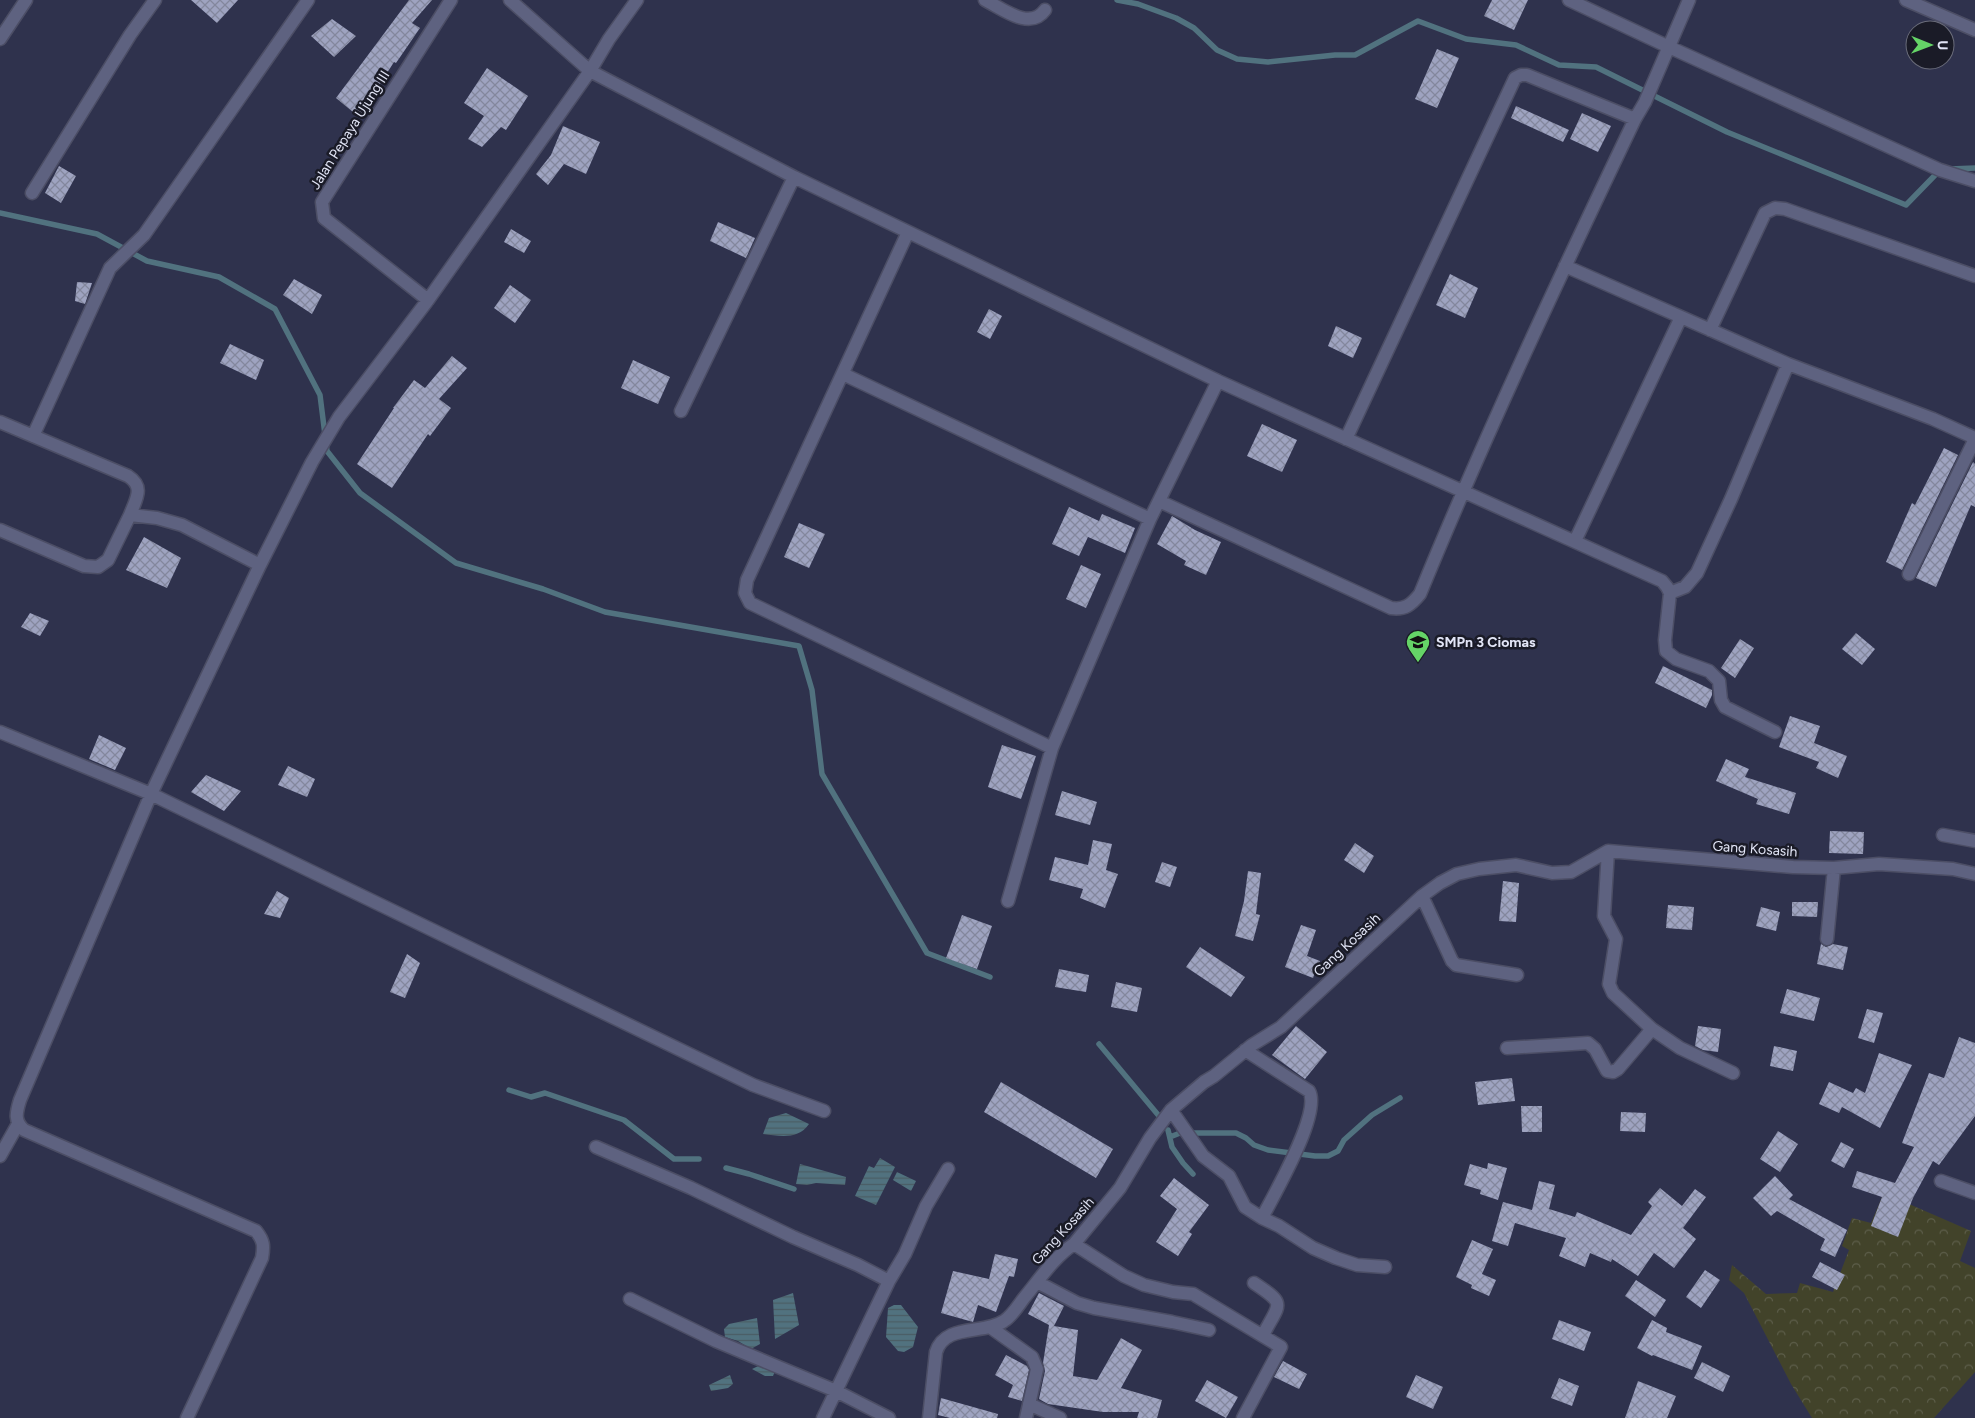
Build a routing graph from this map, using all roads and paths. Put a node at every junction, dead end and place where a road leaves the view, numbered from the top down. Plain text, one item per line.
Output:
1 (26, 0) edge
2 (155, 0) edge
3 (308, 0) edge
4 (452, 0) edge
5 (510, 0) edge
6 (637, 0) edge
7 (985, 0) edge
8 (1569, 0) edge
9 (1689, 0) edge
10 (1906, 0) edge
11 (1045, 10) dead end
12 (1975, 30) edge
13 (0, 39) edge
14 (1669, 47) junction
15 (590, 71) junction
16 (1635, 119) junction
17 (794, 177) junction
18 (1975, 181) edge
19 (32, 193) dead end
20 (908, 232) junction
21 (1565, 266) junction
22 (1975, 276) edge
23 (428, 300) junction
24 (1681, 317) junction
25 (1710, 330) junction
26 (1788, 364) junction
27 (843, 374) junction
28 (1218, 381) junction
29 (681, 411) dead end
30 (0, 422) edge
31 (33, 436) junction
32 (1346, 439) junction
33 (1975, 439) edge
34 (1462, 492) junction
35 (1158, 501) junction
36 (130, 515) junction
37 (1150, 519) junction
38 (0, 530) edge
39 (1575, 541) junction
40 (260, 565) junction
41 (1909, 574) dead end
42 (1670, 593) junction
43 (0, 732) edge
44 (1775, 732) dead end
45 (1052, 748) junction
46 (151, 794) junction
47 (1943, 835) dead end
48 (1975, 841) edge
49 (1608, 851) junction
50 (1834, 868) junction
51 (1975, 874) edge
52 (1422, 896) junction
53 (1008, 900) dead end
54 (1827, 939) dead end
55 (1517, 975) dead end
56 (1652, 1029) junction
57 (1507, 1048) dead end
58 (1245, 1050) junction
59 (1733, 1073) dead end
60 (824, 1111) dead end
61 (1173, 1113) junction
62 (18, 1124) junction
63 (596, 1147) dead end
64 (0, 1156) edge
65 (948, 1169) dead end
66 (1941, 1181) dead end
67 (1975, 1193) edge
68 (1262, 1218) junction
69 (1074, 1244) junction
70 (1385, 1267) dead end
71 (889, 1281) junction
72 (1037, 1282) junction
73 (1254, 1283) dead end
74 (630, 1299) dead end
75 (990, 1327) junction
76 (1209, 1330) dead end
77 (1263, 1335) junction
78 (836, 1391) junction
79 (1029, 1404) junction
80 (187, 1418) edge
81 (823, 1418) edge
82 (889, 1418) edge
83 (929, 1418) edge
84 (1026, 1418) edge
85 (1060, 1418) edge
86 (1243, 1418) edge

1 - 13 street
2 - 19 street
3 - 31 street
4 - 23 street, Jalan Pepaya Ujung III
5 - 15 street
6 - 15 street
7 - 11 street
8 - 14 street
9 - 14 street
10 - 12 street
14 - 16 street
14 - 18 street
15 - 17 street
15 - 23 street
16 - 21 street
16 - 32 street
17 - 20 street
17 - 29 street
20 - 27 street
20 - 28 street
21 - 24 street
21 - 34 street
22 - 25 street
23 - 40 street
24 - 25 street
24 - 39 street
25 - 26 street
26 - 33 street
26 - 42 street
27 - 37 street
27 - 45 street
28 - 32 street
28 - 35 street
30 - 31 street
31 - 36 street
32 - 34 street
33 - 41 street
34 - 35 street
34 - 39 street
35 - 37 street
36 - 38 street
36 - 40 street
37 - 45 street
39 - 42 street
40 - 46 street
42 - 44 street
43 - 46 street
45 - 53 street
46 - 60 street
46 - 62 street
47 - 48 street
49 - 50 street, Gang Kosasih
49 - 52 street, Gang Kosasih
49 - 56 street
50 - 51 street, Gang Kosasih
50 - 54 street
52 - 55 street
52 - 58 street, Gang Kosasih
56 - 57 street
56 - 59 street
58 - 61 street, Gang Kosasih
58 - 68 street
61 - 68 street
61 - 69 street, Gang Kosasih
62 - 64 street
62 - 80 street
63 - 71 street
65 - 71 street
66 - 67 street
68 - 70 street
69 - 72 street, Gang Kosasih
69 - 77 street
71 - 78 street
72 - 75 street, Gang Kosasih
72 - 76 street
73 - 77 street
74 - 78 street
75 - 79 street
75 - 83 street, Gang Kosasih
77 - 86 street
78 - 81 street
78 - 82 street
79 - 84 street
79 - 85 street

